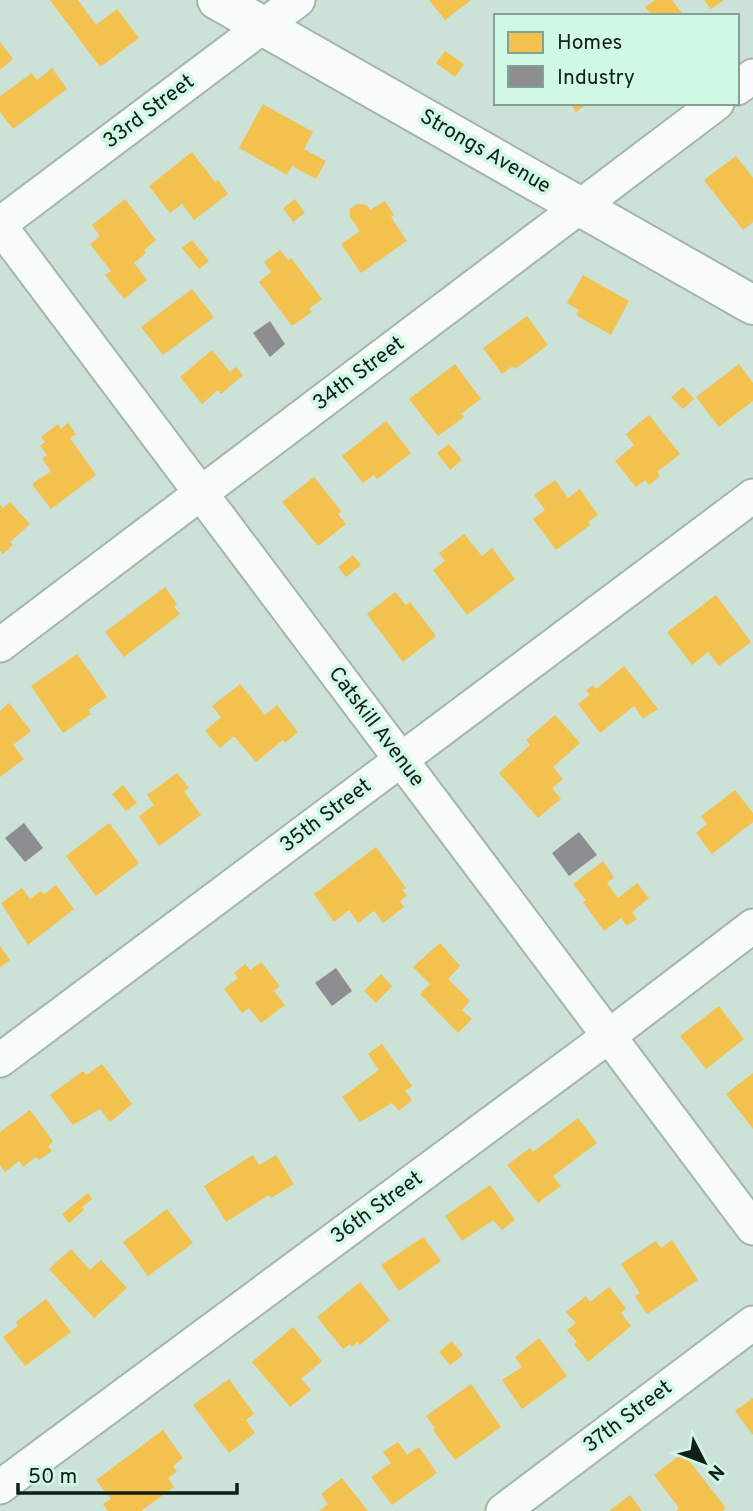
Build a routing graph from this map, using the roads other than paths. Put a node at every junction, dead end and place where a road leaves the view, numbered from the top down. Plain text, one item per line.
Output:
1 (217, 0) edge
2 (298, 0) edge
3 (264, 26) junction
4 (714, 105) edge
5 (581, 206) junction
6 (0, 225) edge
7 (753, 305) edge
8 (201, 493) junction
9 (753, 496) edge
10 (0, 645) edge
11 (401, 760) junction
12 (753, 926) edge
13 (609, 1036) junction
14 (0, 1060) edge
15 (753, 1227) edge
16 (753, 1323) edge
17 (0, 1487) edge
18 (503, 1511) edge

1 - 3 street, Strongs Avenue
2 - 3 street, 33rd Street
3 - 5 street, Strongs Avenue
3 - 6 street, 33rd Street
4 - 5 street, 34th Street
5 - 7 street, Strongs Avenue
5 - 8 street, 34th Street
6 - 8 street, Catskill Avenue
8 - 10 street, 34th Street
8 - 11 street, Catskill Avenue
9 - 11 street, 35th Street
11 - 13 street, Catskill Avenue
11 - 14 street, 35th Street
12 - 13 street, 36th Street
13 - 15 street, Catskill Avenue
13 - 17 street, 36th Street
16 - 18 street, 37th Street

